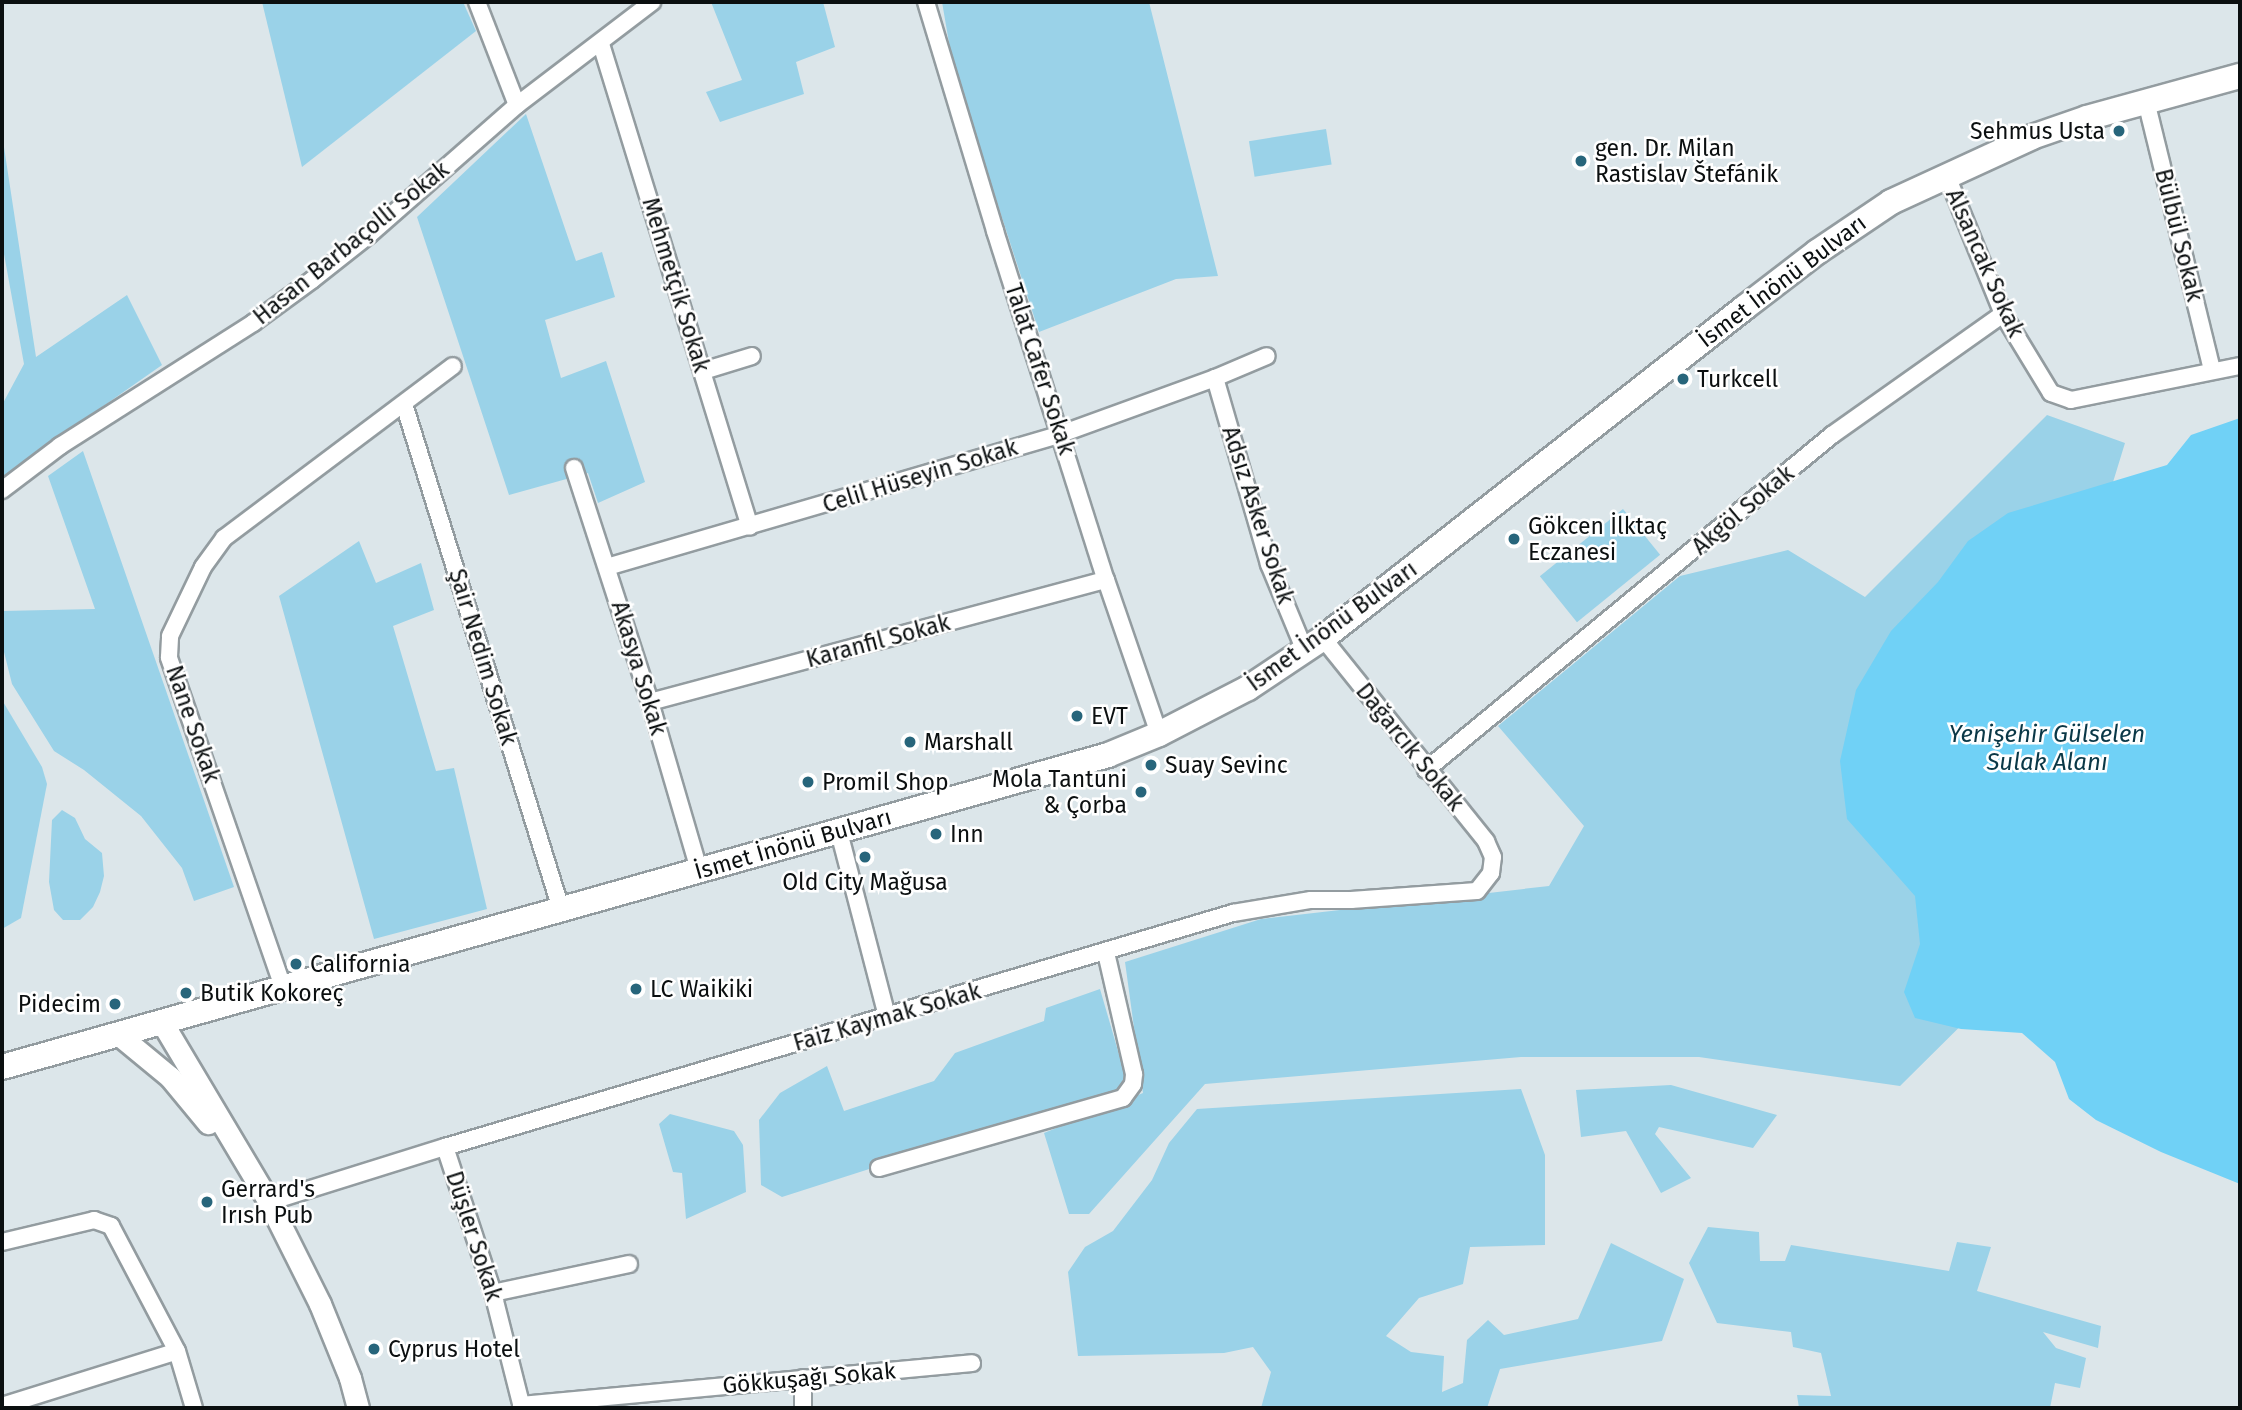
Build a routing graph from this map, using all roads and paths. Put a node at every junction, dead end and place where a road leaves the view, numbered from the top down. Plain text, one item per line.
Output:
1 (477, 2) edge
2 (652, 2) edge
3 (926, 2) edge
4 (601, 44) junction
5 (2240, 76) edge
6 (2146, 102) junction
7 (517, 105) junction
8 (1947, 176) junction
9 (2003, 314) junction
10 (751, 356) dead end
11 (1267, 356) dead end
12 (453, 366) dead end
13 (2240, 366) edge
14 (2212, 369) junction
15 (704, 371) junction
16 (1215, 379) junction
17 (404, 404) junction
18 (1061, 434) junction
19 (574, 468) dead end
20 (2, 490) edge
21 (750, 527) junction
22 (607, 567) junction
23 (1106, 580) junction
24 (1314, 645) junction
25 (650, 702) junction
26 (1159, 734) junction
27 (1426, 770) junction
28 (839, 832) junction
29 (1493, 857) joint
30 (699, 870) junction
31 (561, 909) junction
32 (1106, 953) junction
33 (284, 989) junction
34 (887, 1016) junction
35 (163, 1024) junction
36 (119, 1035) junction
37 (2, 1067) edge
38 (445, 1147) junction
39 (243, 1165) junction
40 (879, 1168) dead end
41 (269, 1202) junction
42 (2, 1242) edge
43 (629, 1264) dead end
44 (493, 1293) junction
45 (177, 1350) junction
46 (972, 1363) dead end
47 (803, 1378) junction
48 (26, 1404) edge
49 (2, 1406) edge
50 (521, 1407) edge
51 (194, 1408) edge
52 (358, 1408) edge
53 (803, 1408) edge

1 - 7 street
2 - 4 street, Hasan Barbaçolli Sokak
3 - 18 street, Talat Cafer Sokak
4 - 7 street, Hasan Barbaçolli Sokak
4 - 15 street, Mehmetçik Sokak
5 - 6 main road, İsmet İnönü Bulvarı
6 - 8 main road, İsmet İnönü Bulvarı
6 - 14 street, Bülbül Sokak
7 - 20 street, Hasan Barbaçolli Sokak
8 - 9 street, Alsancak Sokak
8 - 24 main road, İsmet İnönü Bulvarı
9 - 14 street, Alsancak Sokak
9 - 27 street, Akgöl Sokak
10 - 15 street
11 - 16 street, Celil Hüseyin Sokak
12 - 17 street, Nane Sokak
13 - 14 street
15 - 21 street, Mehmetçik Sokak
16 - 18 street, Celil Hüseyin Sokak
16 - 24 street, Adsız Asker Sokak
17 - 31 street, Şair Nedim Sokak
17 - 33 street, Nane Sokak
18 - 21 street, Celil Hüseyin Sokak
18 - 23 street, Talat Cafer Sokak
19 - 22 street, Akasya Sokak
21 - 22 street, Celil Hüseyin Sokak
22 - 25 street, Akasya Sokak
23 - 25 street, Karanfil Sokak
23 - 26 street, Talat Cafer Sokak
24 - 26 main road, İsmet İnönü Bulvarı
24 - 27 street, Dağarcık Sokak
25 - 30 street, Akasya Sokak
26 - 28 main road, İsmet İnönü Bulvarı
27 - 29 street, Dağarcık Sokak
28 - 30 main road, İsmet İnönü Bulvarı
28 - 34 street
29 - 32 street, Faiz Kaymak Sokak
30 - 31 main road, İsmet İnönü Bulvarı
31 - 33 main road, İsmet İnönü Bulvarı
32 - 34 street, Faiz Kaymak Sokak
32 - 40 street
33 - 35 main road, İsmet İnönü Bulvarı
34 - 38 street, Faiz Kaymak Sokak
35 - 36 main road, İsmet İnönü Bulvarı
35 - 39 street
36 - 37 main road, İsmet İnönü Bulvarı
36 - 39 street
38 - 41 street, Faiz Kaymak Sokak
38 - 44 street, Düşler Sokak
39 - 41 street
41 - 52 street
42 - 45 street
43 - 44 street
44 - 50 street, Düşler Sokak
45 - 48 street
45 - 51 street
46 - 47 street, Gökkuşağı Sokak
47 - 50 street, Gökkuşağı Sokak
47 - 53 street
48 - 49 street

